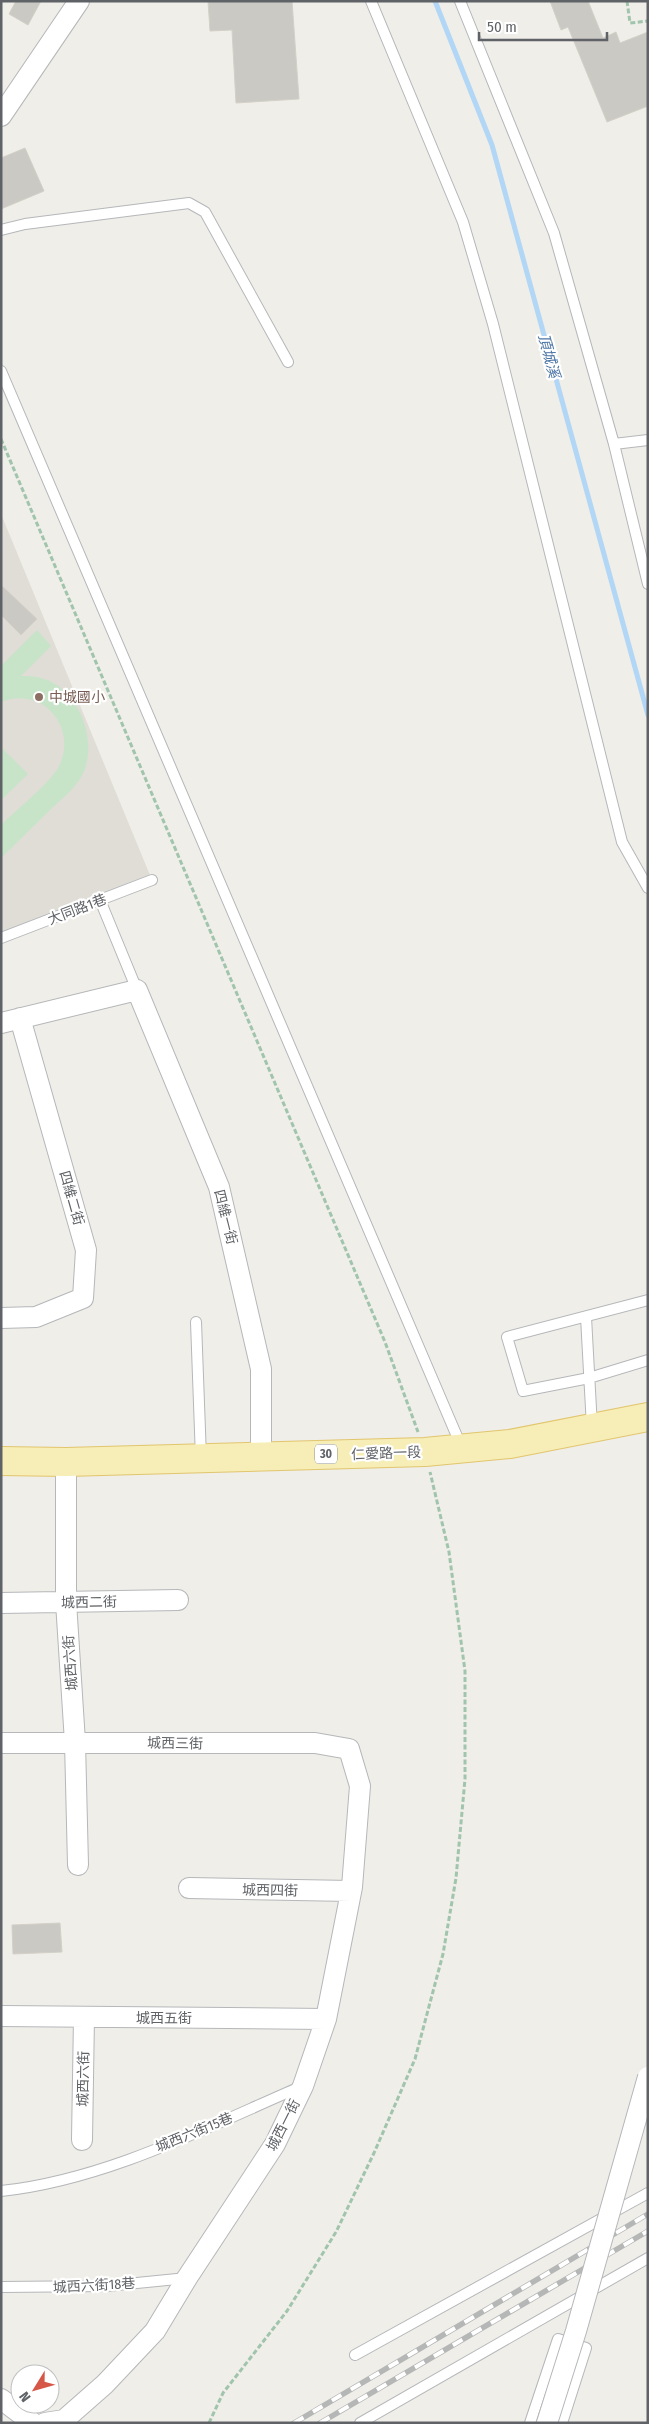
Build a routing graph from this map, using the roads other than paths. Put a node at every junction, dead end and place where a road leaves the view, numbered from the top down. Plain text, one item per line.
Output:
1 (79, 1) edge
2 (371, 1) edge
3 (460, 1) edge
4 (1, 116) edge
5 (1, 230) edge
6 (288, 362) dead end
7 (1, 371) edge
8 (648, 440) edge
9 (614, 444) junction
10 (648, 584) edge
11 (152, 880) dead end
12 (648, 888) edge
13 (100, 900) junction
14 (1, 938) edge
15 (137, 990) junction
16 (11, 1020) edge
17 (648, 1300) edge
18 (586, 1317) junction
19 (1, 1318) edge
20 (196, 1322) dead end
21 (648, 1360) edge
22 (589, 1378) junction
23 (648, 1416) edge
24 (592, 1428) junction
25 (462, 1448) junction
26 (261, 1456) junction
27 (201, 1459) junction
28 (1, 1461) edge
29 (66, 1462) junction
30 (178, 1600) dead end
31 (66, 1602) junction
32 (1, 1603) edge
33 (75, 1742) junction
34 (1, 1743) edge
35 (349, 1749) joint
36 (78, 1865) dead end
37 (188, 1888) dead end
38 (351, 1892) junction
39 (1, 2016) edge
40 (84, 2017) junction
41 (326, 2019) junction
42 (648, 2077) edge
43 (304, 2086) junction
44 (82, 2140) dead end
45 (1, 2191) edge
46 (648, 2193) edge
47 (648, 2258) edge
48 (187, 2278) junction
49 (1, 2288) edge
50 (355, 2355) dead end
51 (1, 2399) edge
52 (33, 2423) edge
53 (45, 2423) edge
54 (360, 2423) edge
55 (530, 2423) edge
56 (547, 2423) edge
57 (562, 2423) edge

1 - 4 street
2 - 12 lane
3 - 9 lane
5 - 6 lane
7 - 25 lane
8 - 9 lane
9 - 10 lane
11 - 13 lane, 大同路1巷
13 - 14 lane, 大同路1巷
13 - 15 lane, 四維一街
15 - 16 street
15 - 26 street, 四維一街
16 - 19 street, 四維二街
17 - 18 lane
18 - 22 lane
18 - 22 lane
20 - 27 lane
21 - 22 lane
22 - 24 lane
23 - 24 main road, 仁愛路一段 / 30
24 - 25 main road, 仁愛路一段 / 30
25 - 26 main road, 仁愛路一段 / 30
26 - 27 main road, 仁愛路一段 / 30
27 - 29 main road, 仁愛路一段 / 30
28 - 29 main road, 仁愛路一段 / 30
29 - 31 street, 城西六街
30 - 31 street, 城西二街
31 - 32 street, 城西二街
31 - 33 street, 城西六街
33 - 34 street, 城西三街
33 - 35 street, 城西三街
33 - 36 street, 城西六街
35 - 38 street, 城西一街
37 - 38 street, 城西四街
38 - 41 street, 城西一街
39 - 40 street, 城西五街
40 - 41 street, 城西五街
40 - 44 street, 城西六街
41 - 43 street, 城西一街
42 - 56 street, bridge
43 - 45 lane, 城西六街15巷
43 - 48 street, 城西一街
46 - 50 lane
47 - 54 lane
48 - 49 lane, 城西六街18巷
48 - 53 street, 城西一街
51 - 52 street
55 - 57 lane

